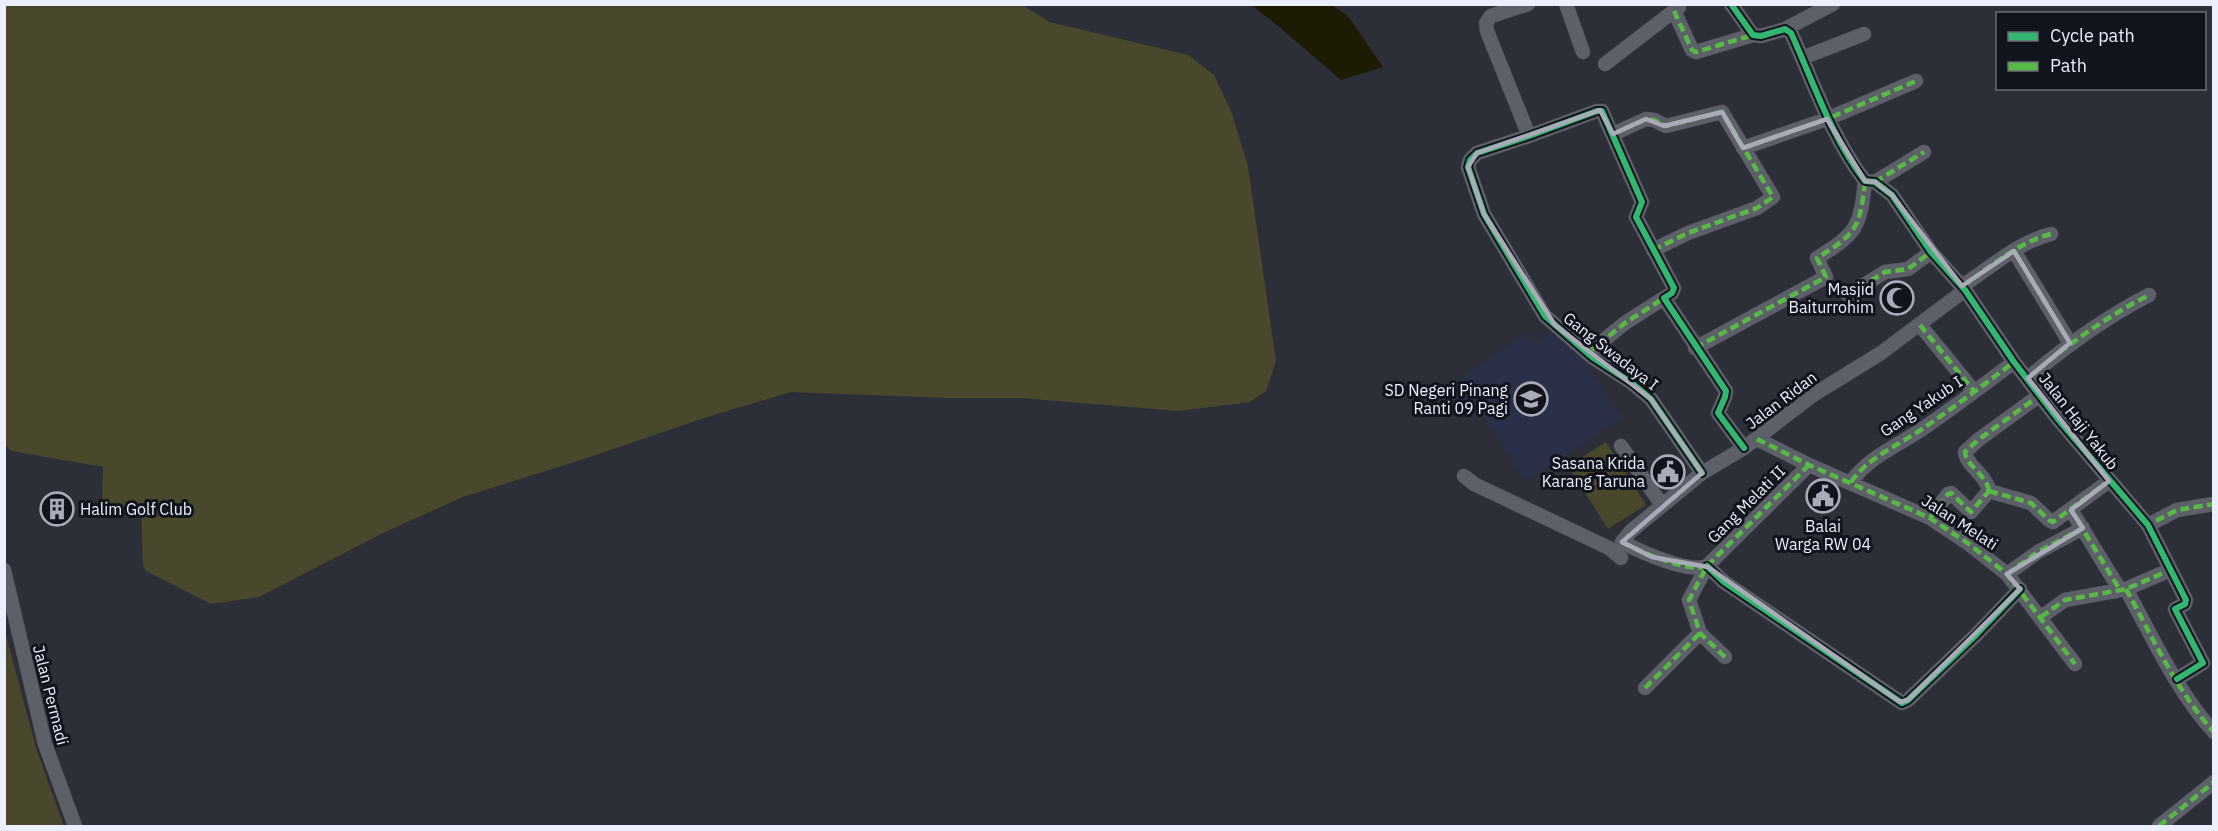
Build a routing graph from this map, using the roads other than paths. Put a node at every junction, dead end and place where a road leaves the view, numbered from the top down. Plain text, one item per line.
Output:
1 (1528, 4) edge
2 (1566, 4) edge
3 (1731, 4) edge
4 (1833, 4) edge
5 (1679, 7) edge
6 (1785, 29) junction
7 (1753, 34) junction
8 (1863, 34) dead end
9 (1583, 52) dead end
10 (1802, 58) junction
11 (1605, 64) dead end
12 (1916, 81) dead end
13 (1827, 119) junction
14 (1613, 134) junction
15 (1529, 136) junction
16 (1743, 148) junction
17 (1924, 152) dead end
18 (1870, 182) junction
19 (2051, 234) dead end
20 (1653, 250) junction
21 (2014, 251) junction
22 (1931, 252) junction
23 (1964, 288) junction
24 (1848, 295) dead end
25 (2149, 295) dead end
26 (1664, 298) junction
27 (1920, 325) junction
28 (2070, 343) junction
29 (1695, 348) junction
30 (1588, 353) junction
31 (2014, 362) junction
32 (2028, 378) junction
33 (1974, 390) junction
34 (2040, 395) junction
35 (1757, 439) junction
36 (1621, 446) dead end
37 (1744, 448) junction
38 (1809, 465) junction
39 (1702, 473) junction
40 (1464, 476) dead end
41 (2109, 481) junction
42 (1851, 482) junction
43 (1989, 491) junction
44 (2214, 504) edge
45 (1662, 505) junction
46 (2071, 510) junction
47 (1930, 518) junction
48 (2148, 525) junction
49 (2083, 528) junction
50 (1621, 558) dead end
51 (1707, 566) junction
52 (4, 570) edge
53 (2170, 570) junction
54 (2007, 574) junction
55 (2020, 590) junction
56 (2123, 590) junction
57 (2041, 617) junction
58 (1700, 633) junction
59 (1725, 657) dead end
60 (2075, 664) dead end
61 (2176, 679) junction
62 (1645, 688) dead end
63 (2214, 732) edge
64 (2214, 782) edge
65 (75, 826) edge
66 (2159, 826) edge

1 - 15 street
2 - 9 street
3 - 7 street
4 - 6 street
5 - 7 street
5 - 11 street
6 - 7 street
6 - 10 street, Jalan Haji Yakub
8 - 10 street
10 - 13 street, Jalan Haji Yakub
12 - 13 street
13 - 16 street
13 - 18 street, Jalan Haji Yakub
14 - 15 street
14 - 16 street
14 - 20 street
15 - 30 street, Gang Swadaya I
16 - 20 street
17 - 18 street
18 - 22 street, Jalan Haji Yakub
18 - 29 street
19 - 21 street, Jalan Ridan
20 - 26 street
21 - 23 street, Jalan Ridan
21 - 28 street
22 - 23 street, Jalan Haji Yakub
22 - 24 street
23 - 27 street, Jalan Ridan
23 - 31 street, Jalan Haji Yakub
25 - 28 street
26 - 29 street
26 - 30 street
27 - 33 street
27 - 35 street, Jalan Ridan
28 - 32 street
29 - 37 street
30 - 39 street, Gang Swadaya I
31 - 32 street, Jalan Haji Yakub
31 - 33 street, Gang Yakub I
32 - 34 street, Jalan Haji Yakub
33 - 42 street, Gang Yakub I
34 - 41 street, Jalan Haji Yakub
34 - 43 street
35 - 37 street, Jalan Ridan
35 - 38 street, Jalan Melati
36 - 45 street
37 - 39 street, Jalan Ridan
38 - 42 street, Jalan Melati
38 - 51 street, Gang Melati II
39 - 45 street, Jalan Ridan
40 - 50 street
41 - 46 street
41 - 48 street, Jalan Haji Yakub
42 - 47 street, Jalan Melati
43 - 46 street
43 - 47 street
44 - 48 street
45 - 51 street, Jalan Ridan
46 - 49 street
47 - 54 street, Jalan Melati
48 - 53 street, Jalan Haji Yakub
49 - 54 street
49 - 56 street
51 - 55 street
51 - 58 street, Gang Melati II
52 - 65 street, Jalan Permadi
53 - 56 street
53 - 61 street, Jalan Haji Yakub
54 - 55 street, Jalan Melati
55 - 57 street, Jalan Melati
56 - 57 street
56 - 61 street
57 - 60 street, Jalan Melati
58 - 59 street
58 - 62 street
61 - 63 street
64 - 66 street

